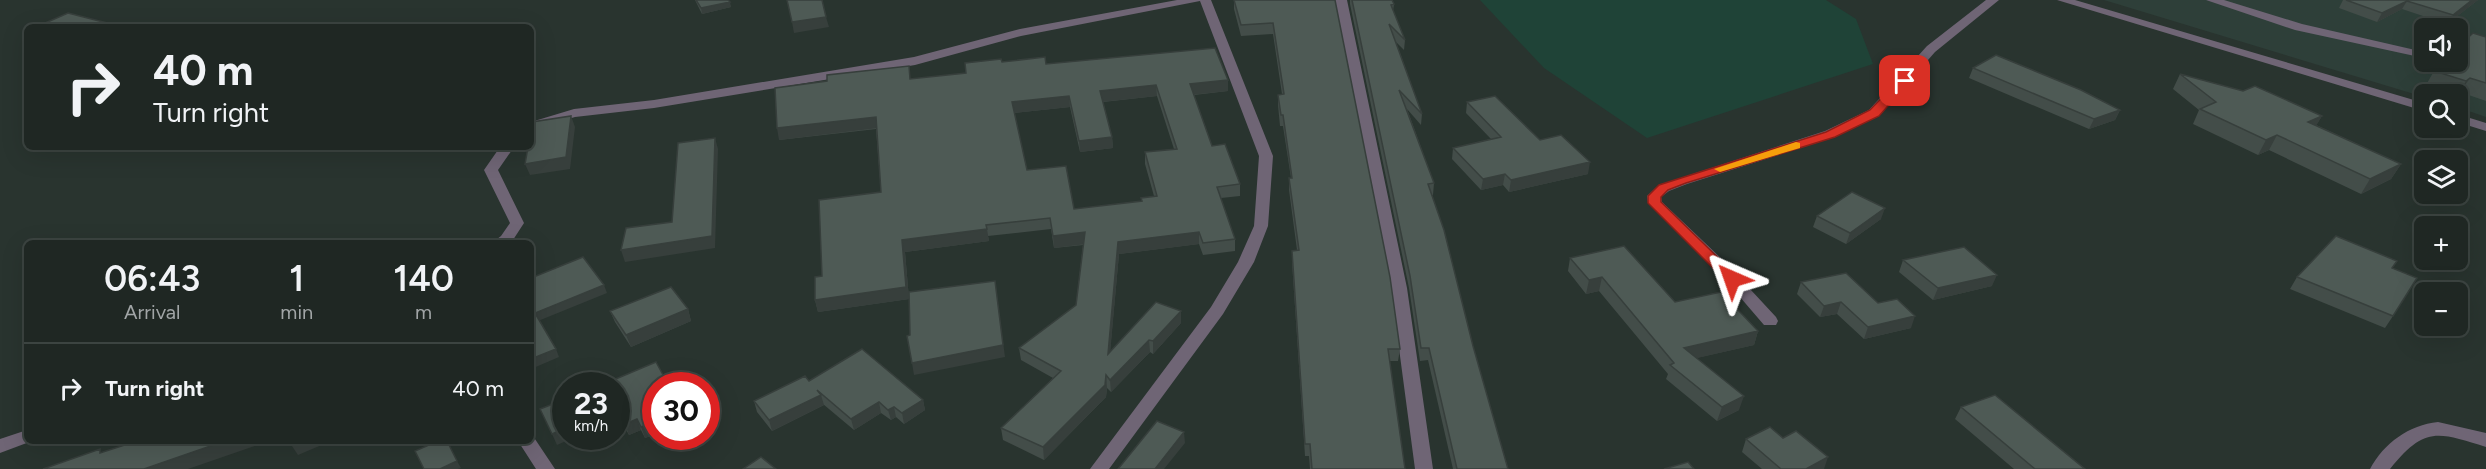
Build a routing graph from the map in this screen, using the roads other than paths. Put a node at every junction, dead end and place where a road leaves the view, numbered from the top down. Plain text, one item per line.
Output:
1 (1195, 0) edge
2 (1205, 0) edge
3 (1341, 0) edge
4 (1993, 0) edge
5 (2063, 0) edge
6 (2212, 0) edge
7 (2414, 53) edge
8 (2414, 104) edge
9 (2468, 121) edge
10 (534, 125) edge
11 (2486, 127) edge
12 (505, 150) edge
13 (505, 240) edge
14 (1770, 321) dead end
15 (24, 437) edge
16 (2486, 440) edge
17 (529, 444) edge
18 (0, 446) edge
19 (546, 469) edge
20 (1099, 469) edge
21 (1424, 469) edge
22 (2379, 469) edge

1 - 10 street
2 - 20 street
3 - 21 street
4 - 14 street
5 - 8 street
6 - 7 street
9 - 11 street
12 - 13 street
15 - 18 street
16 - 22 street
17 - 19 street

